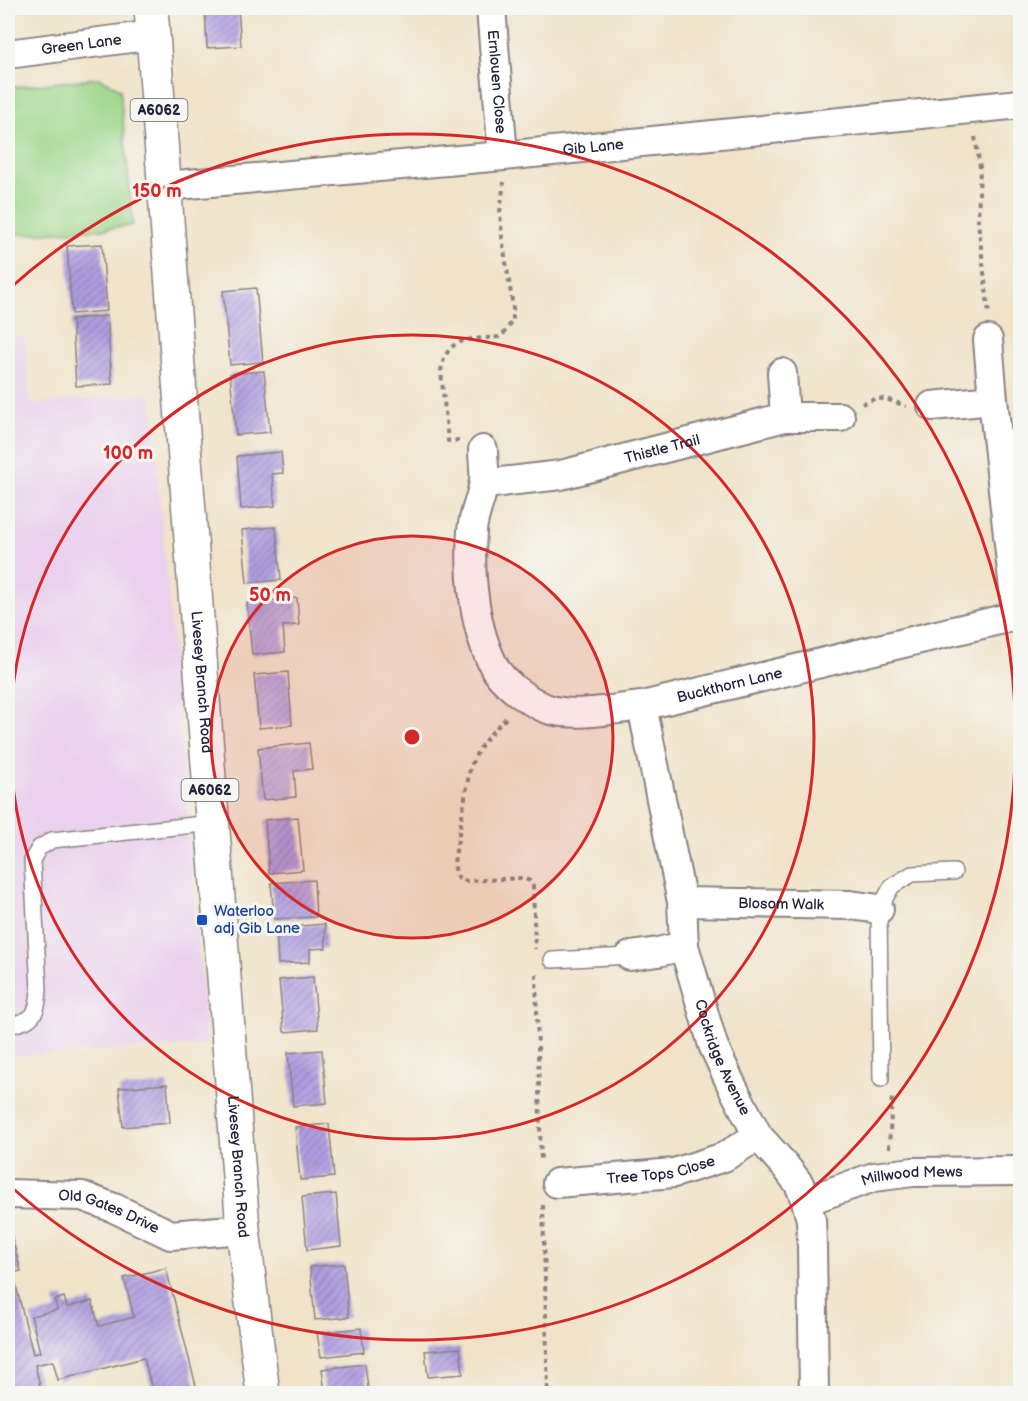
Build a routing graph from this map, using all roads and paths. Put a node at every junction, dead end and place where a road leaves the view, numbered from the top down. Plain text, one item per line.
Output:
1 (491, 8) edge
2 (152, 21) edge
3 (8, 54) edge
4 (1020, 104) edge
5 (971, 109) junction
6 (503, 156) junction
7 (166, 186) junction
8 (988, 340) joint
9 (782, 373) dead end
10 (993, 400) junction
11 (932, 406) joint
12 (785, 417) junction
13 (840, 417) joint
14 (483, 450) joint
15 (484, 484) junction
16 (1019, 615) edge
17 (526, 698) junction
18 (642, 706) junction
19 (213, 823) junction
20 (954, 872) dead end
21 (682, 902) junction
22 (879, 909) junction
23 (684, 946) junction
24 (535, 956) dead end
25 (630, 956) joint
26 (552, 960) dead end
27 (536, 968) dead end
28 (8, 1026) edge
29 (880, 1079) joint
30 (758, 1136) junction
31 (1020, 1171) edge
32 (888, 1175) junction
33 (547, 1185) junction
34 (8, 1194) edge
35 (806, 1201) junction
36 (243, 1229) junction
37 (263, 1394) edge
38 (548, 1394) edge
39 (814, 1394) edge

1 - 6 street, Ernlouen Close
2 - 3 street, Green Lane
2 - 7 main road, Livesey Branch Road / A6062
4 - 5 street, Gib Lane
5 - 6 street, Gib Lane
5 - 8 path
6 - 7 street, Gib Lane
6 - 14 path
7 - 19 main road, Livesey Branch Road / A6062
8 - 10 street
9 - 12 street
10 - 11 street
10 - 16 street
11 - 13 path
12 - 13 street, Thistle Trail
12 - 15 street, Thistle Trail
14 - 15 street
15 - 17 street, Buckthorn Lane
16 - 18 street, Buckthorn Lane
17 - 18 street, Buckthorn Lane
17 - 24 path
18 - 21 street, Cockridge Avenue
19 - 28 lane
19 - 36 main road, Livesey Branch Road / A6062
20 - 22 lane
21 - 22 street, Blosom Walk
21 - 23 street, Cockridge Avenue
22 - 29 lane
23 - 25 street
23 - 30 street, Cockridge Avenue
25 - 26 lane
27 - 33 path
29 - 32 path
30 - 33 street, Tree Tops Close
30 - 35 street, Cockridge Avenue
31 - 32 street, Millwood Mews
32 - 35 street, Millwood Mews
33 - 38 path
34 - 36 street, Old Gates Drive
35 - 39 street, Cockridge Avenue
36 - 37 main road, Livesey Branch Road / A6062

